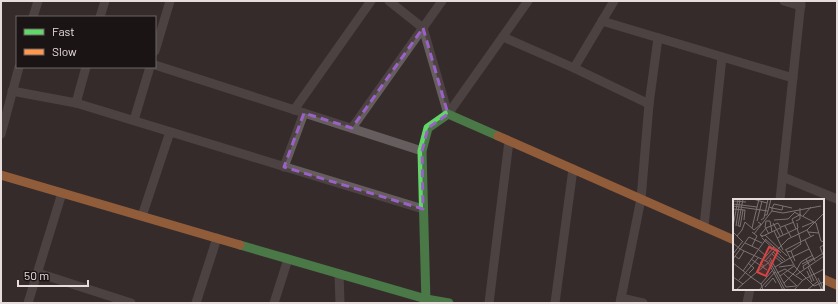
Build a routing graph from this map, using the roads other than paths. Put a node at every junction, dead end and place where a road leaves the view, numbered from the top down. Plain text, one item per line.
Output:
1 (38, 1) edge
2 (105, 1) edge
3 (170, 1) edge
4 (371, 1) edge
5 (389, 1) edge
6 (442, 1) edge
7 (528, 1) edge
8 (614, 1) edge
9 (784, 1) edge
10 (801, 3) edge
11 (33, 16) edge
12 (100, 16) edge
13 (602, 21) junction
14 (423, 28) junction
15 (503, 37) junction
16 (658, 38) junction
17 (156, 48) edge
18 (722, 57) junction
19 (156, 65) edge
20 (19, 68) edge
21 (86, 68) edge
22 (150, 68) edge
23 (574, 68) junction
24 (793, 78) junction
25 (12, 90) junction
26 (76, 103) junction
27 (649, 104) junction
28 (294, 110) junction
29 (304, 113) junction
30 (448, 114) junction
31 (134, 120) junction
32 (352, 128) junction
33 (170, 132) junction
34 (1, 134) edge
35 (509, 141) junction
36 (422, 151) junction
37 (284, 167) junction
38 (573, 169) junction
39 (1, 175) edge
40 (783, 177) junction
41 (62, 193) junction
42 (641, 199) junction
43 (780, 199) edge
44 (837, 199) edge
45 (423, 209) junction
46 (142, 216) junction
47 (704, 226) junction
48 (217, 238) junction
49 (733, 240) edge
50 (288, 259) junction
51 (38, 273) junction
52 (339, 274) junction
53 (824, 279) edge
54 (837, 285) edge
55 (750, 290) edge
56 (110, 300) edge
57 (620, 300) edge
58 (426, 301) edge
59 (28, 303) edge
60 (131, 303) edge
61 (196, 303) edge
62 (274, 303) edge
63 (340, 303) edge
64 (449, 303) edge
65 (489, 303) edge
66 (555, 303) edge
67 (643, 303) edge
68 (747, 303) edge

1 - 11 street
2 - 12 street
3 - 17 street
4 - 28 street
5 - 14 street
6 - 14 street
7 - 15 street
8 - 13 street
9 - 10 street
10 - 24 street
13 - 16 street
13 - 23 street
14 - 30 street
14 - 32 street
15 - 23 street
15 - 30 street
16 - 18 street
16 - 27 street
18 - 24 street
18 - 47 street
19 - 28 street
20 - 25 street
21 - 26 street
22 - 31 street
23 - 27 street
24 - 40 street
25 - 26 street
25 - 34 street
26 - 31 street
27 - 42 street
28 - 29 street
29 - 32 street
29 - 37 street
30 - 35 street
30 - 36 street
31 - 33 street
32 - 36 street
33 - 37 street
33 - 46 street
35 - 38 street
35 - 65 street
36 - 45 street
37 - 45 street
38 - 42 street
38 - 66 street
39 - 41 street
40 - 43 street
40 - 44 street
41 - 46 street
41 - 51 street
42 - 47 street
42 - 57 street
45 - 58 street
46 - 48 street
47 - 49 street
48 - 50 street
48 - 61 street
50 - 52 street
50 - 62 street
51 - 56 street
51 - 59 street
52 - 58 street
52 - 63 street
53 - 54 street
55 - 68 street
56 - 60 street
57 - 67 street
58 - 64 street

